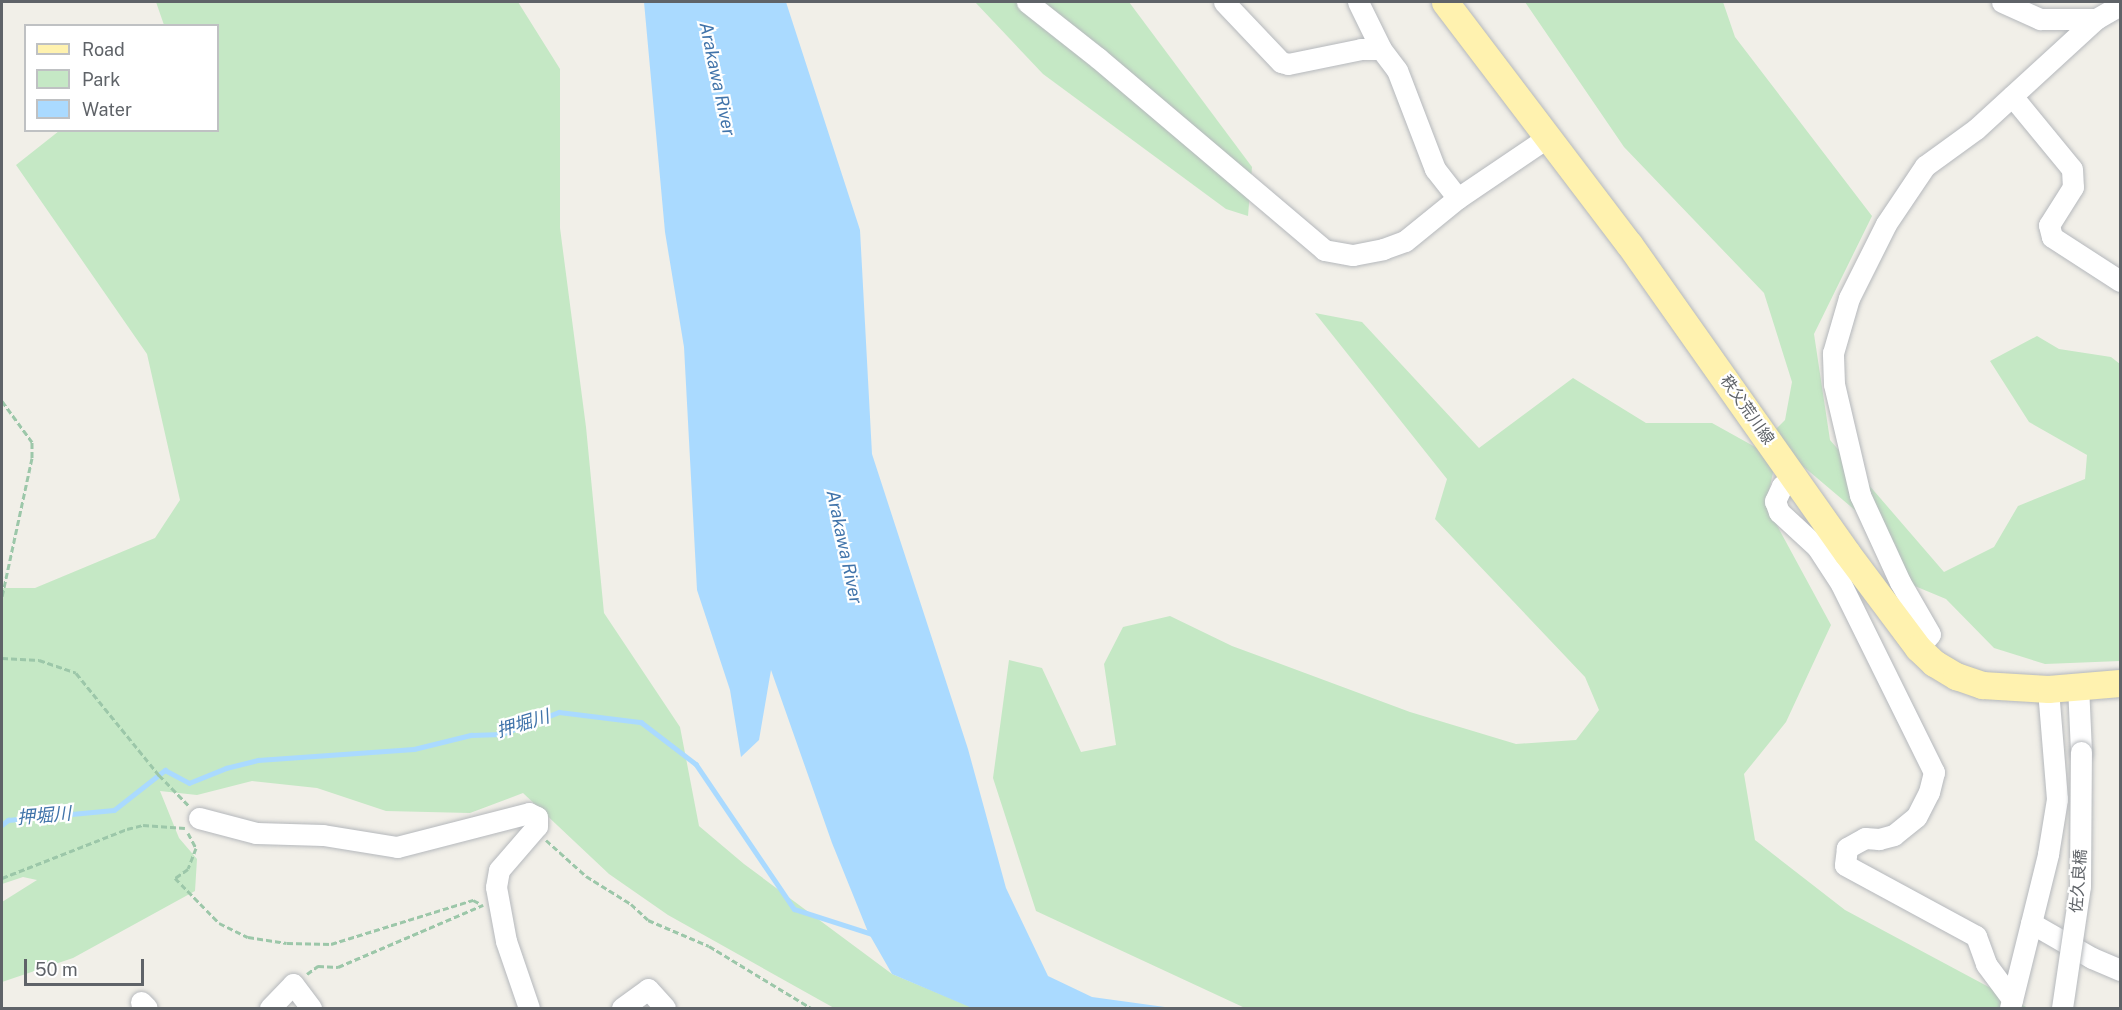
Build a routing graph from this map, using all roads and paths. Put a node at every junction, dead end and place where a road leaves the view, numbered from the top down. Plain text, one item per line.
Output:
1 (1027, 2) edge
2 (1224, 2) edge
3 (1358, 2) edge
4 (1445, 2) edge
5 (2002, 2) edge
6 (2119, 7) edge
7 (2096, 19) junction
8 (1381, 49) junction
9 (2012, 96) junction
10 (1548, 137) junction
11 (1458, 198) junction
12 (2121, 281) edge
13 (2, 401) edge
14 (1794, 476) junction
15 (2, 597) edge
16 (1918, 648) junction
17 (2, 658) edge
18 (2121, 683) edge
19 (2078, 685) junction
20 (2048, 689) junction
21 (192, 823) junction
22 (537, 826) junction
23 (2, 878) edge
24 (490, 901) junction
25 (2031, 923) junction
26 (2114, 967) edge
27 (293, 984) junction
28 (2011, 1004) edge
29 (270, 1008) edge
30 (311, 1008) edge
31 (529, 1008) edge
32 (622, 1008) edge
33 (665, 1008) edge
34 (811, 1008) edge
35 (2062, 1008) edge

1 - 11 street
2 - 8 street
3 - 8 street
4 - 10 main road, 秩父荒川線
5 - 7 street
6 - 7 street
7 - 9 street
8 - 11 street
9 - 12 street
9 - 16 street
10 - 11 street
10 - 14 main road, 秩父荒川線
13 - 15 path
14 - 16 main road, 秩父荒川線
14 - 28 street
16 - 20 main road, 秩父荒川線
17 - 21 path
18 - 19 main road, 秩父荒川線
19 - 20 main road, 秩父荒川線
19 - 35 street, 佐久良橋, bridge
20 - 25 street
21 - 22 street
21 - 23 path
21 - 24 path
22 - 24 street
22 - 34 path
24 - 27 path
24 - 31 street
25 - 26 street
25 - 28 street
27 - 29 street
27 - 30 street
32 - 33 street

